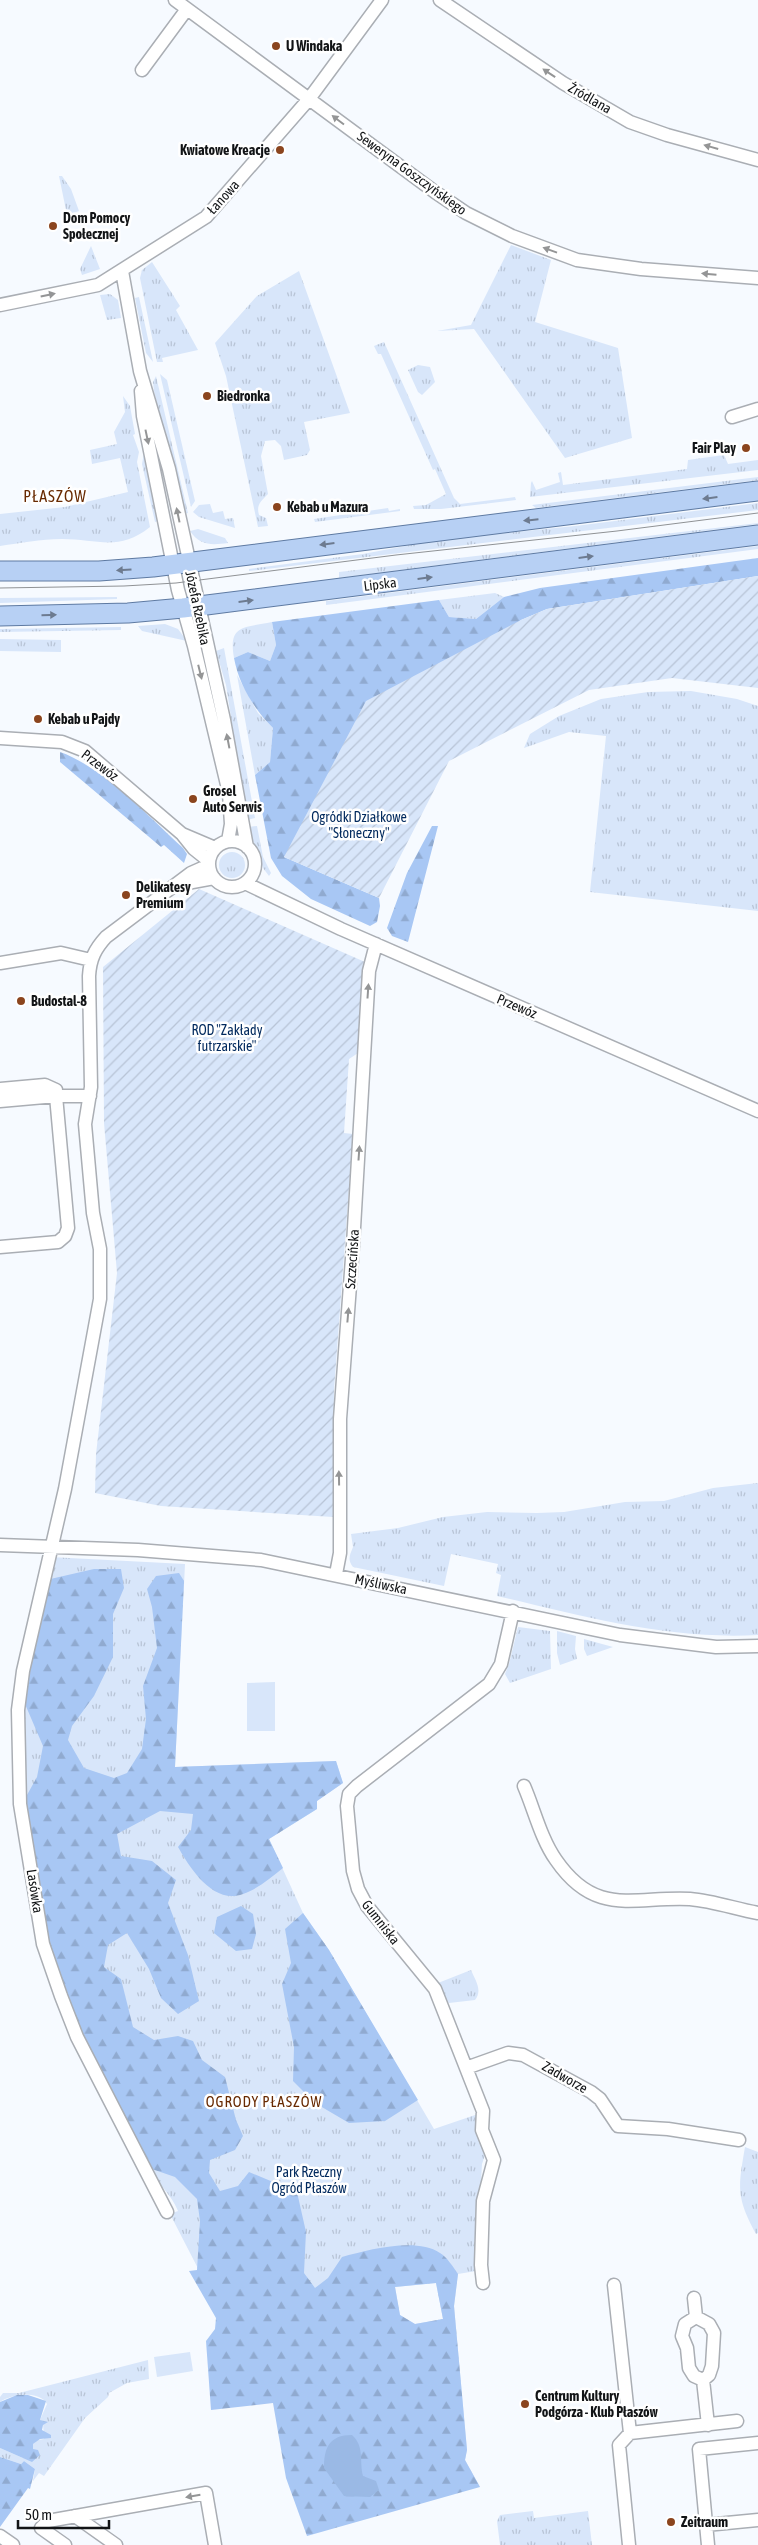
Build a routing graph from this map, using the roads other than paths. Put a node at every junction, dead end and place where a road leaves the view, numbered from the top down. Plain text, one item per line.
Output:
1 (175, 0) edge
2 (382, 0) edge
3 (440, 0) edge
4 (187, 8) junction
5 (142, 65) dead end
6 (310, 99) junction
7 (758, 160) edge
8 (122, 270) junction
9 (758, 278) edge
10 (0, 305) edge
11 (758, 410) edge
12 (732, 417) dead end
13 (758, 492) edge
14 (758, 535) edge
15 (181, 564) junction
16 (0, 572) edge
17 (190, 607) junction
18 (0, 616) edge
19 (0, 738) edge
20 (182, 834) junction
21 (228, 841) junction
22 (247, 847) junction
23 (215, 848) junction
24 (211, 868) junction
25 (254, 870) junction
26 (245, 882) junction
27 (278, 897) junction
28 (376, 944) junction
29 (91, 960) junction
30 (0, 963) edge
31 (0, 1089) edge
32 (56, 1096) junction
33 (90, 1096) junction
34 (0, 1101) edge
35 (758, 1111) edge
36 (0, 1247) edge
37 (0, 1545) edge
38 (52, 1546) junction
39 (336, 1574) junction
40 (513, 1611) junction
41 (758, 1646) edge
42 (524, 1786) dead end
43 (758, 1913) edge
44 (466, 2068) junction
45 (739, 2140) dead end
46 (167, 2212) dead end
47 (483, 2283) dead end
48 (614, 2285) dead end
49 (694, 2298) dead end
50 (696, 2317) junction
51 (703, 2380) junction
52 (737, 2421) dead end
53 (708, 2425) junction
54 (630, 2433) junction
55 (758, 2443) edge
56 (75, 2516) junction
57 (758, 2520) edge
58 (706, 2525) junction
59 (0, 2536) edge
60 (13, 2545) edge
61 (66, 2545) edge
62 (116, 2545) edge
63 (215, 2545) edge
64 (629, 2545) edge
65 (708, 2545) edge

1 - 4 street, Seweryna Goszczyńskiego
2 - 6 street, Łanowa
7 -> 3 street, Źródlana
4 - 5 street
4 - 6 street, Seweryna Goszczyńskiego
6 - 8 street, Łanowa
9 -> 6 street, Seweryna Goszczyńskiego
10 -> 8 street, Łanowa
8 - 15 street, Józefa Rzebika
11 - 12 street
13 -> 15 main road
17 -> 14 main road, Lipska
15 -> 16 main road
15 - 17 street, Józefa Rzebika
18 -> 17 main road, Lipska
17 -> 21 street, Józefa Rzebika
22 -> 17 street, Józefa Rzebika
19 - 20 street, Przewóz
20 - 23 street, Przewóz
20 - 24 street, Przewóz
21 - 22 street
21 - 23 street
22 - 25 street
23 - 24 street
24 - 26 street
24 - 29 street
25 - 26 street
25 - 27 street, Przewóz
26 - 27 street, Przewóz
27 - 28 street, Przewóz
28 - 35 street, Przewóz
39 -> 28 street, Szczecińska
29 - 30 street
29 - 33 street, Lasówka
31 - 32 street
32 - 33 street
32 - 34 street
32 - 36 street
33 - 38 street, Lasówka
37 - 38 street, Myśliwska
38 - 39 street, Myśliwska
38 - 46 street, Lasówka
39 - 40 street, Myśliwska
40 - 41 street, Myśliwska
40 - 44 street, Gumniska
42 - 43 street
44 - 45 street, Zadworze
44 - 47 street, Gumniska
48 - 54 street
49 - 50 street
50 - 51 street
50 - 51 street
51 - 53 street
52 - 53 street
53 - 54 street
54 - 64 street
55 - 58 street
56 - 61 street
56 - 62 street
63 -> 56 street
57 - 58 street
58 - 65 street
59 - 60 street

